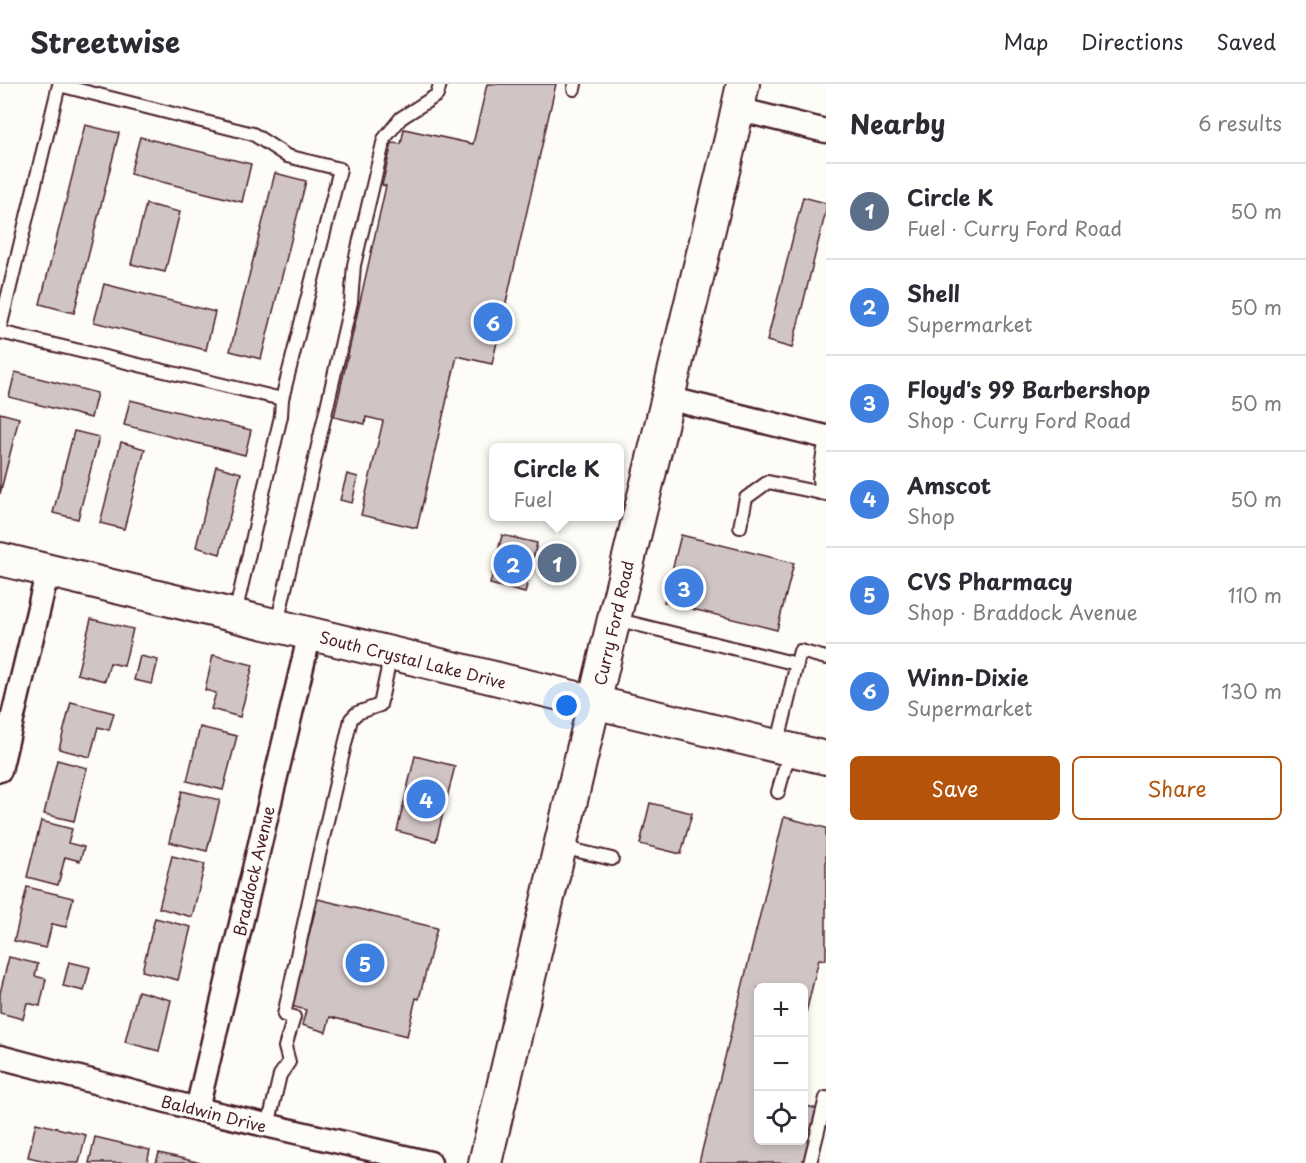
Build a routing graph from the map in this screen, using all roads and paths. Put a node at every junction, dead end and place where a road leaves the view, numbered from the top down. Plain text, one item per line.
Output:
1 (440, 84) edge
2 (740, 96) edge
3 (826, 130) edge
4 (0, 330) edge
5 (667, 398) junction
6 (282, 399) junction
7 (826, 437) edge
8 (823, 494) edge
9 (740, 527) dead end
10 (0, 559) edge
11 (48, 570) junction
12 (235, 615) junction
13 (614, 619) junction
14 (277, 625) junction
15 (310, 633) junction
16 (391, 653) junction
17 (826, 658) edge
18 (797, 664) junction
19 (594, 703) junction
20 (784, 747) junction
21 (826, 758) edge
22 (0, 770) edge
23 (778, 792) dead end
24 (560, 846) junction
25 (612, 859) dead end
26 (0, 1057) edge
27 (826, 1098) edge
28 (196, 1109) junction
29 (268, 1126) junction
30 (430, 1163) edge
31 (485, 1163) edge
32 (810, 1163) edge

1 - 14 lane
2 - 3 street
2 - 5 street, Curry Ford Road
4 - 6 lane
4 - 6 lane
5 - 7 street
5 - 13 street, Curry Ford Road
6 - 12 lane
7 - 8 lane
8 - 9 lane
10 - 11 street, South Crystal Lake Drive
11 - 12 street, South Crystal Lake Drive
11 - 22 street
12 - 14 street, South Crystal Lake Drive
13 - 18 lane
13 - 19 street, Curry Ford Road
14 - 15 street, South Crystal Lake Drive
15 - 16 street, South Crystal Lake Drive
15 - 28 street, Braddock Avenue
16 - 19 street, South Crystal Lake Drive
16 - 29 lane
17 - 18 lane
18 - 20 lane
19 - 20 street, South Crystal Lake Drive
19 - 24 street, Curry Ford Road
20 - 21 street, South Crystal Lake Drive
20 - 23 lane
24 - 25 lane
24 - 31 street, Curry Ford Road
26 - 28 street, Baldwin Drive
27 - 32 lane
28 - 29 street, Baldwin Drive
29 - 30 street, Baldwin Drive

